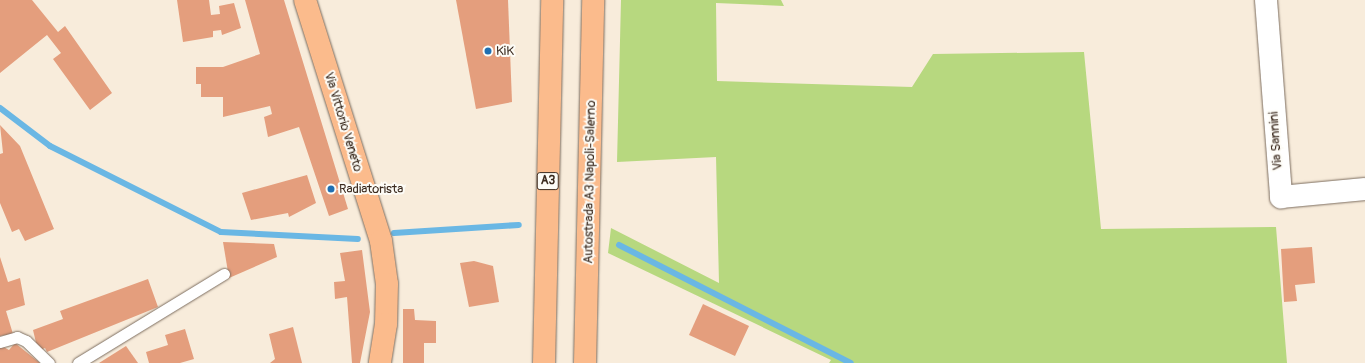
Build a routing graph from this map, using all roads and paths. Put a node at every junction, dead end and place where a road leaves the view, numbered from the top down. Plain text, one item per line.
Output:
1 (305, 0) edge
2 (552, 0) edge
3 (593, 0) edge
4 (1266, 0) edge
5 (1365, 189) edge
6 (224, 274) dead end
7 (0, 342) edge
8 (48, 363) edge
9 (78, 363) edge
10 (380, 363) edge
11 (544, 363) edge
12 (585, 363) edge

1 - 10 main road, Via Vittorio Veneto
2 - 11 main road, A3
3 - 12 main road, Autostrada A3 Napoli-Salerno
4 - 5 street, Via Sannini
6 - 9 lane
7 - 8 lane

